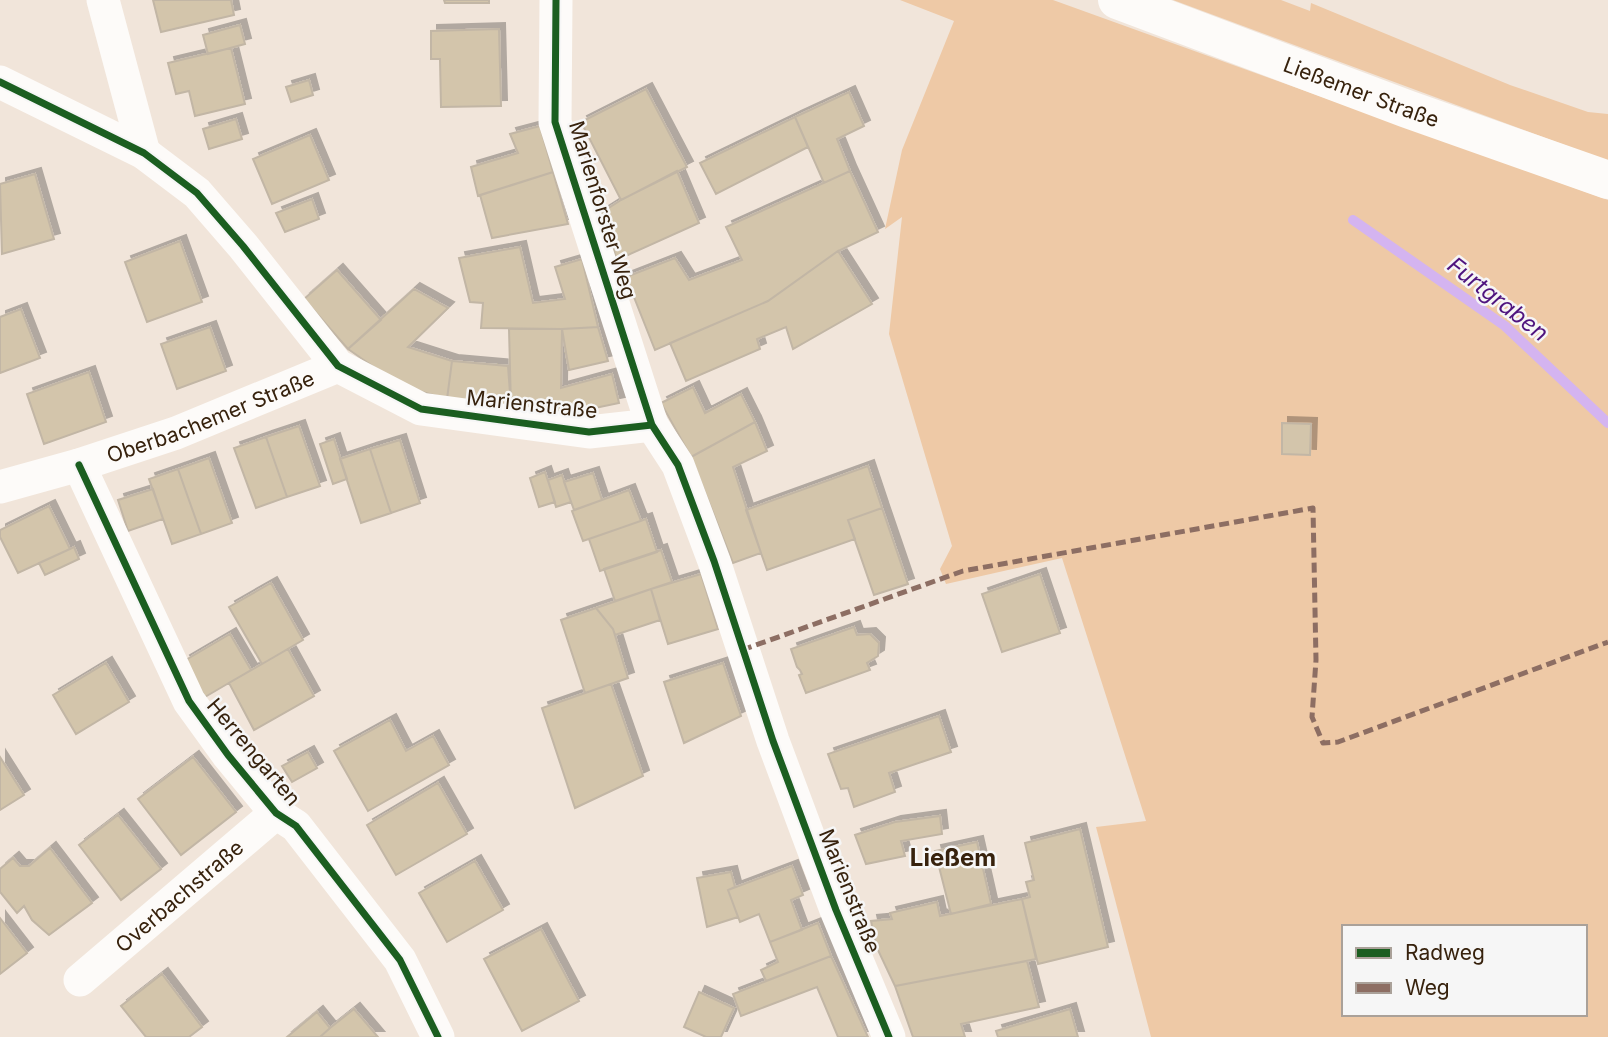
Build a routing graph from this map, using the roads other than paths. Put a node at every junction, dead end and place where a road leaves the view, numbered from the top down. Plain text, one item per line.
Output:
1 (103, 0) edge
2 (556, 0) edge
3 (1116, 0) edge
4 (0, 82) edge
5 (145, 153) junction
6 (1608, 180) edge
7 (338, 366) junction
8 (652, 425) junction
9 (79, 465) junction
10 (0, 488) edge
11 (276, 813) junction
12 (80, 980) dead end
13 (438, 1037) edge
14 (889, 1037) edge

1 - 5 street
2 - 8 street, Marienforster Weg
3 - 6 street, Ließemer Straße
4 - 5 street, Marienstraße
5 - 7 street, Marienstraße
7 - 8 street, Marienstraße
7 - 9 street, Oberbachemer Straße
8 - 14 street, Marienstraße
9 - 10 street, Oberbachemer Straße
9 - 11 street, Herrengarten
11 - 12 street, Overbachstraße
11 - 13 street, Herrengarten

